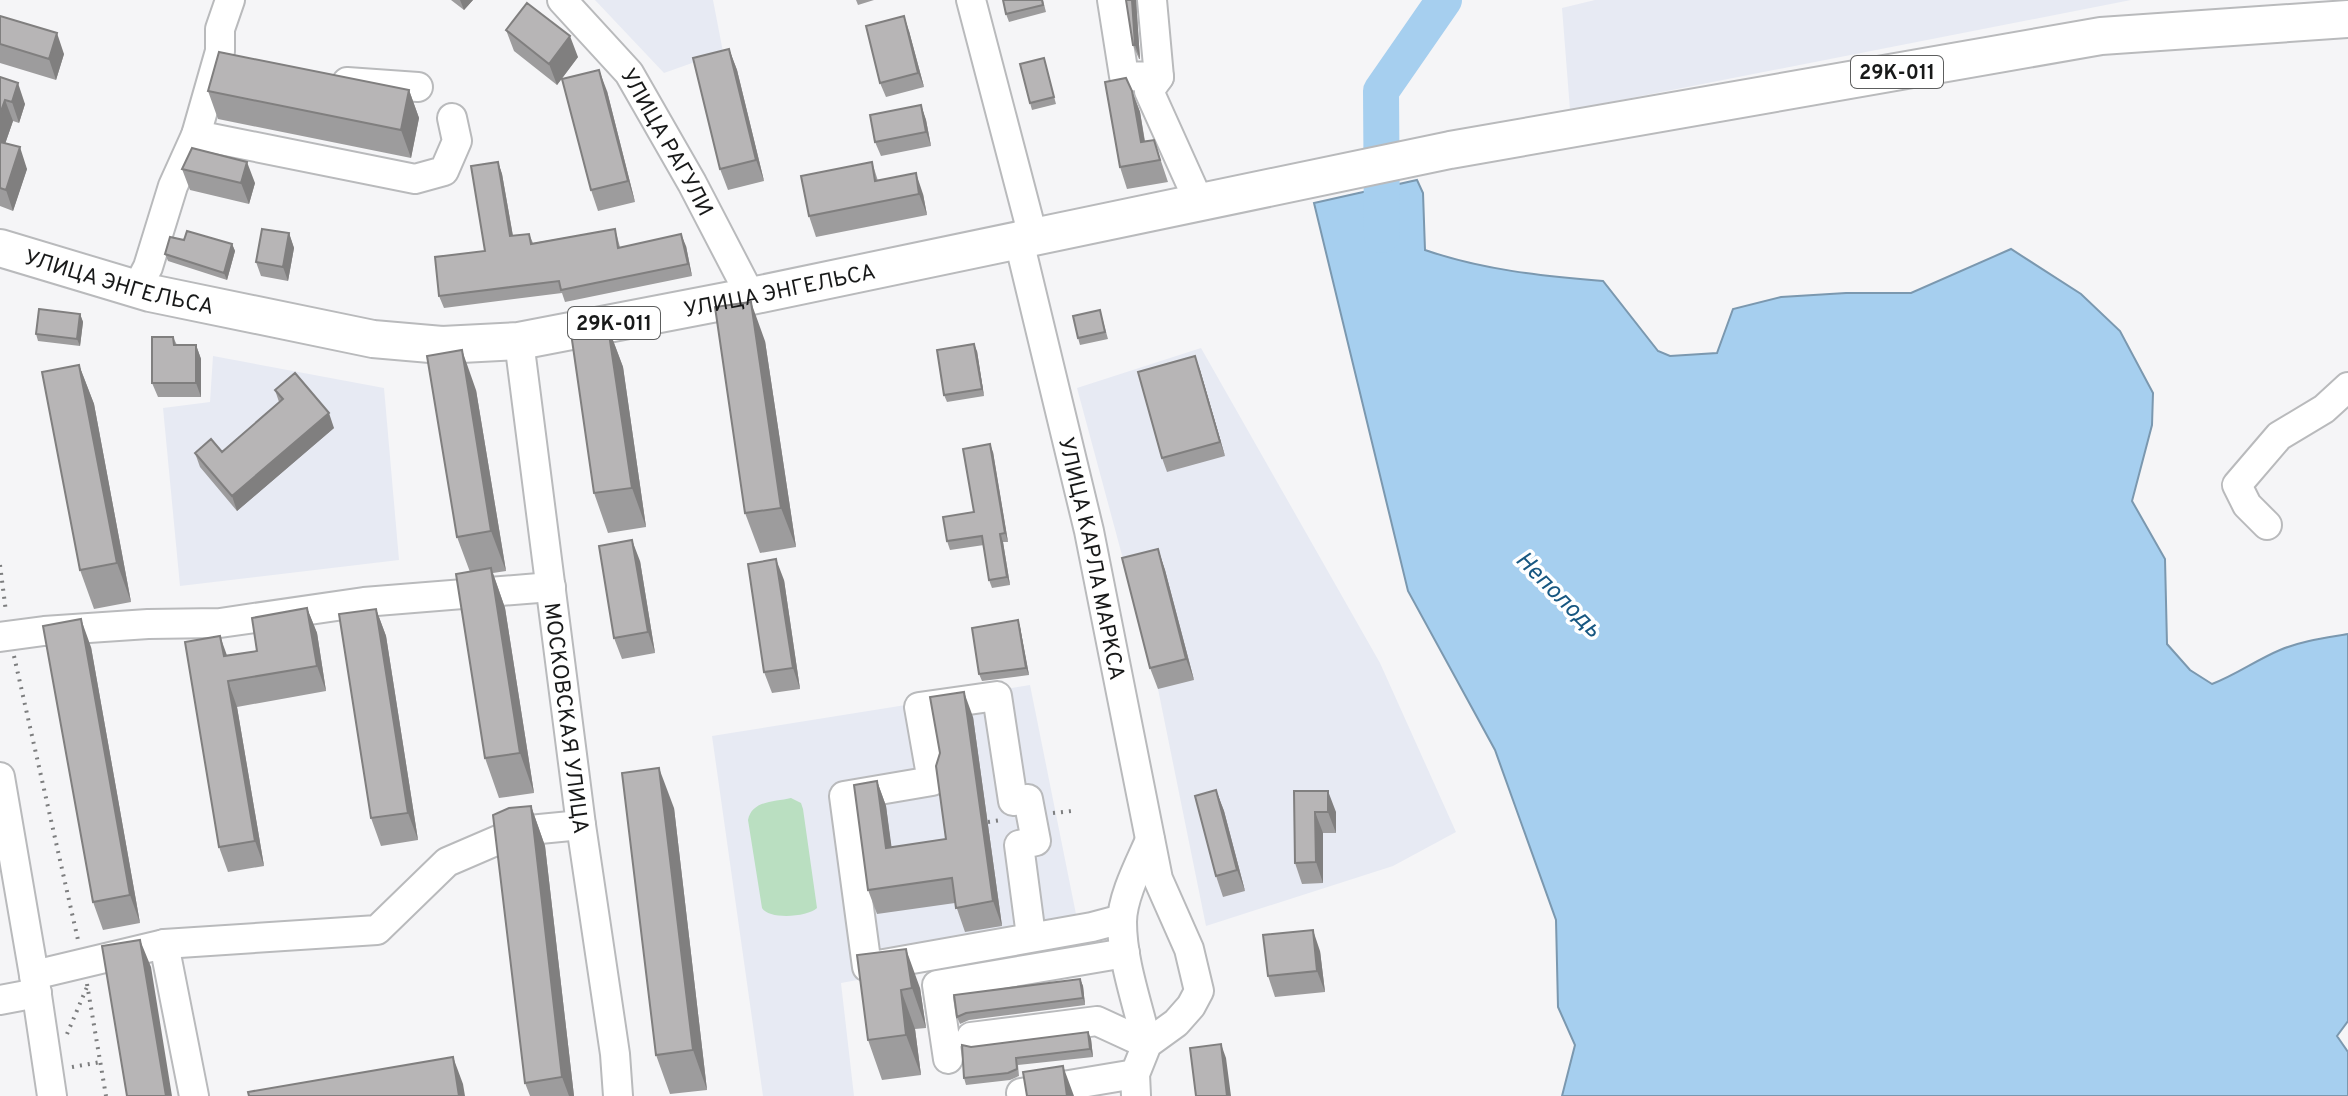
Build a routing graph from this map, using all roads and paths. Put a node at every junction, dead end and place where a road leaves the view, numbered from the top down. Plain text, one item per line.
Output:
1 (230, 0) edge
2 (562, 0) edge
3 (971, 0) edge
4 (1112, 0) edge
5 (1152, 0) edge
6 (2348, 19) edge
7 (321, 76) edge
8 (1159, 77) junction
9 (418, 87) dead end
10 (452, 118) dead end
11 (196, 135) junction
12 (1181, 206) junction
13 (1019, 241) junction
14 (0, 248) edge
15 (137, 288) junction
16 (737, 299) junction
17 (519, 341) junction
18 (2348, 387) edge
19 (2267, 525) dead end
20 (0, 565) edge
21 (551, 587) junction
22 (5, 636) edge
23 (0, 777) edge
24 (581, 825) junction
25 (1150, 840) junction
26 (1122, 919) junction
27 (1031, 936) junction
28 (164, 944) junction
29 (1125, 953) junction
30 (86, 974) junction
31 (36, 984) junction
32 (0, 1000) edge
33 (971, 1037) dead end
34 (65, 1039) dead end
35 (1147, 1044) junction
36 (948, 1059) dead end
37 (101, 1062) junction
38 (69, 1068) dead end
39 (1136, 1085) edge
40 (52, 1096) edge
41 (106, 1096) edge
42 (194, 1096) edge
43 (618, 1096) edge
44 (1022, 1096) edge

1 - 11 street
2 - 16 street, УЛИЦА РАГУЛИ
3 - 13 street, УЛИЦА КАРЛА МАРКСА
4 - 8 street
5 - 8 street
6 - 12 main road, УЛИЦА ЭНГЕЛЬСА / 29К-011
7 - 9 street
8 - 12 street
10 - 11 street
11 - 15 street
12 - 13 main road, УЛИЦА ЭНГЕЛЬСА / 29К-011
13 - 16 main road, УЛИЦА ЭНГЕЛЬСА / 29К-011
13 - 25 street, УЛИЦА КАРЛА МАРКСА
14 - 15 main road, УЛИЦА ЭНГЕЛЬСА / 29К-011
15 - 17 main road, УЛИЦА ЭНГЕЛЬСА / 29К-011
16 - 17 main road, УЛИЦА ЭНГЕЛЬСА / 29К-011
17 - 21 street, МОСКОВСКАЯ УЛИЦА
18 - 19 street
20 - 22 path
21 - 22 street
21 - 24 street, МОСКОВСКАЯ УЛИЦА
22 - 30 path
23 - 31 street
24 - 28 street
24 - 43 street, МОСКОВСКАЯ УЛИЦА
25 - 26 street
25 - 35 street, УЛИЦА КАРЛА МАРКСА
26 - 27 street
26 - 29 street
27 - 27 street
28 - 30 street
28 - 42 street
29 - 35 street
29 - 36 street
30 - 31 street
30 - 34 path
30 - 37 path
31 - 32 street
31 - 40 street
33 - 35 street
35 - 39 street
37 - 38 path
37 - 41 path
39 - 44 street

